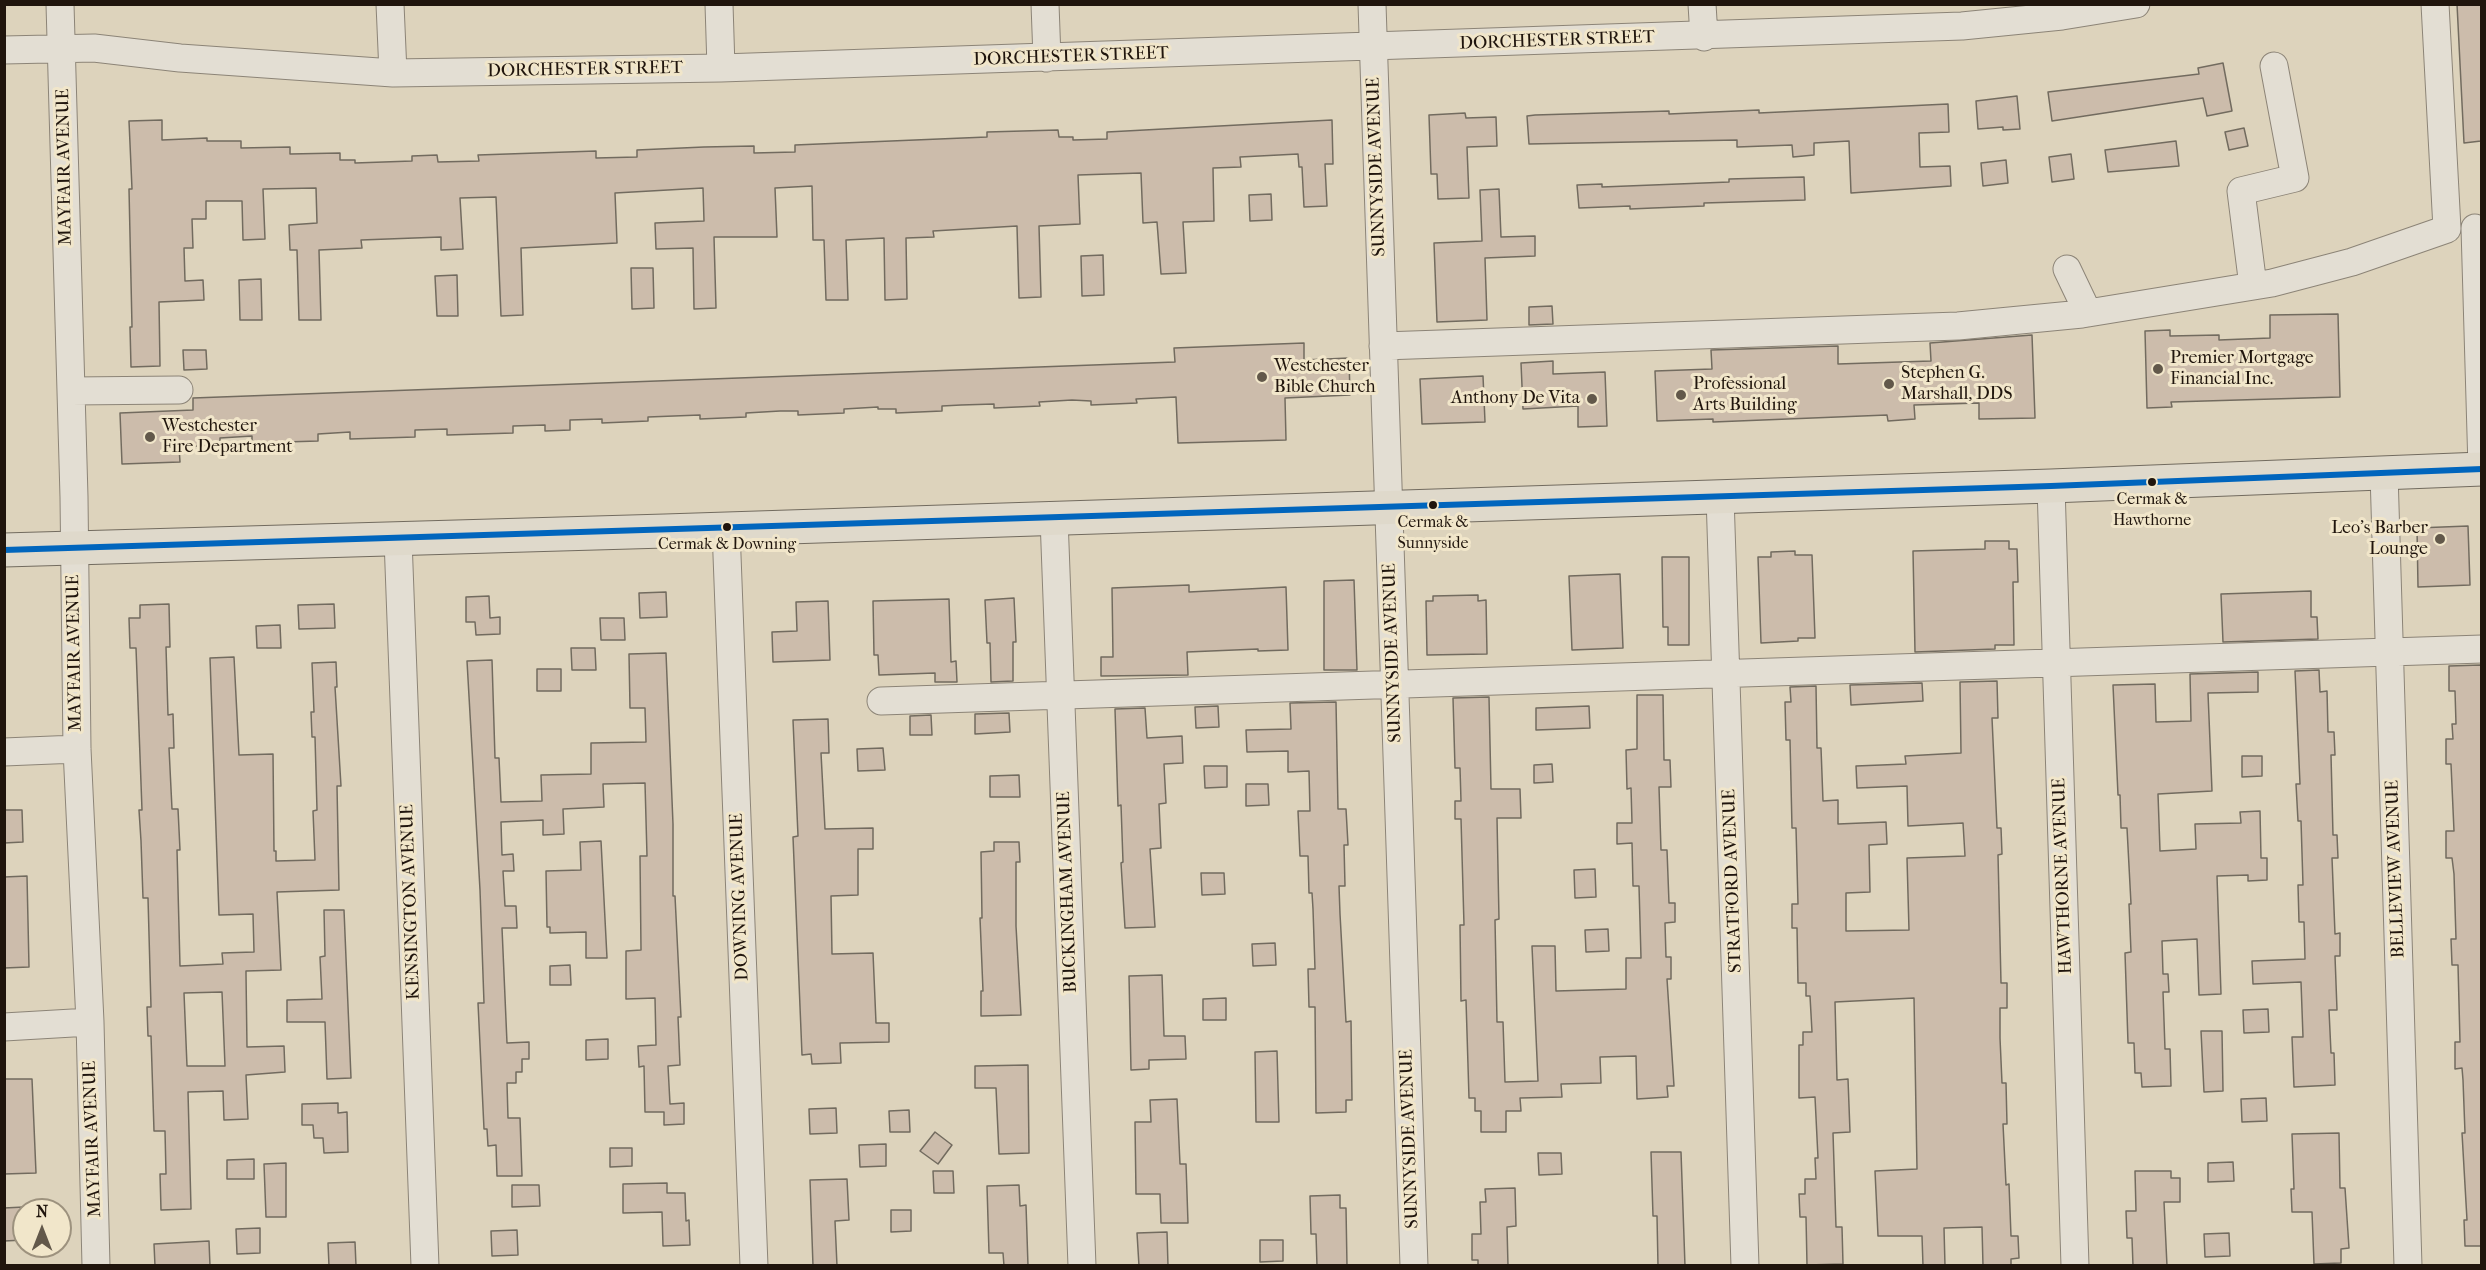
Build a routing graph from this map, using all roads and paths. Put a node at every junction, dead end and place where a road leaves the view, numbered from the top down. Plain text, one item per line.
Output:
1 (60, 4) edge
2 (390, 4) edge
3 (718, 4) edge
4 (1045, 4) edge
5 (1372, 4) edge
6 (1702, 4) edge
7 (2136, 4) edge
8 (2436, 4) edge
9 (2033, 12) edge
10 (1704, 37) junction
11 (1373, 47) junction
12 (62, 48) junction
13 (4, 50) edge
14 (1047, 58) junction
15 (2274, 66) dead end
16 (721, 68) junction
17 (393, 73) junction
18 (2475, 228) dead end
19 (2067, 269) dead end
20 (2253, 286) junction
21 (2088, 313) junction
22 (1383, 346) junction
23 (2480, 382) edge
24 (178, 390) dead end
25 (71, 391) junction
26 (2481, 469) edge
27 (2384, 473) junction
28 (2051, 486) junction
29 (1720, 496) junction
30 (1388, 507) junction
31 (1054, 518) junction
32 (726, 529) junction
33 (398, 539) junction
34 (73, 548) junction
35 (4, 550) edge
36 (2481, 649) edge
37 (2390, 652) junction
38 (2056, 663) junction
39 (1726, 674) junction
40 (1394, 684) junction
41 (1060, 695) junction
42 (881, 700) dead end
43 (77, 749) junction
44 (4, 752) edge
45 (90, 1022) junction
46 (4, 1027) edge
47 (96, 1266) edge
48 (425, 1266) edge
49 (754, 1266) edge
50 (1082, 1266) edge
51 (1414, 1266) edge
52 (1745, 1266) edge
53 (2075, 1266) edge
54 (2408, 1266) edge

1 - 12 street, MAYFAIR AVENUE
2 - 17 street
3 - 16 street
4 - 14 street
5 - 11 street, SUNNYSIDE AVENUE
6 - 10 street
7 - 9 street, DORCHESTER STREET
8 - 20 street
9 - 10 street, DORCHESTER STREET
10 - 11 street, DORCHESTER STREET
11 - 14 street, DORCHESTER STREET
11 - 22 street, SUNNYSIDE AVENUE
12 - 13 street, DORCHESTER STREET
12 - 17 street, DORCHESTER STREET
12 - 25 street, MAYFAIR AVENUE
14 - 16 street, DORCHESTER STREET
15 - 20 street
16 - 17 street, DORCHESTER STREET
18 - 23 street
19 - 21 street
20 - 21 street
21 - 22 street
22 - 30 street, SUNNYSIDE AVENUE
23 - 26 street
24 - 25 street
25 - 34 street, MAYFAIR AVENUE
26 - 27 main road
27 - 28 main road
27 - 37 street, BELLEVIEW AVENUE
28 - 29 main road
28 - 38 street, HAWTHORNE AVENUE
29 - 30 main road
29 - 39 street, STRATFORD AVENUE
30 - 31 main road
30 - 40 street, SUNNYSIDE AVENUE
31 - 32 main road
31 - 41 street, BUCKINGHAM AVENUE
32 - 33 main road
32 - 49 street, DOWNING AVENUE
33 - 34 main road
33 - 48 street, KENSINGTON AVENUE
34 - 35 main road
34 - 43 street, MAYFAIR AVENUE
36 - 37 street
37 - 38 street
37 - 54 street, BELLEVIEW AVENUE
38 - 39 street
38 - 53 street, HAWTHORNE AVENUE
39 - 40 street
39 - 52 street, STRATFORD AVENUE
40 - 41 street
40 - 51 street, SUNNYSIDE AVENUE
41 - 42 street
41 - 50 street, BUCKINGHAM AVENUE
43 - 44 street
43 - 45 street, MAYFAIR AVENUE
45 - 46 street
45 - 47 street, MAYFAIR AVENUE

